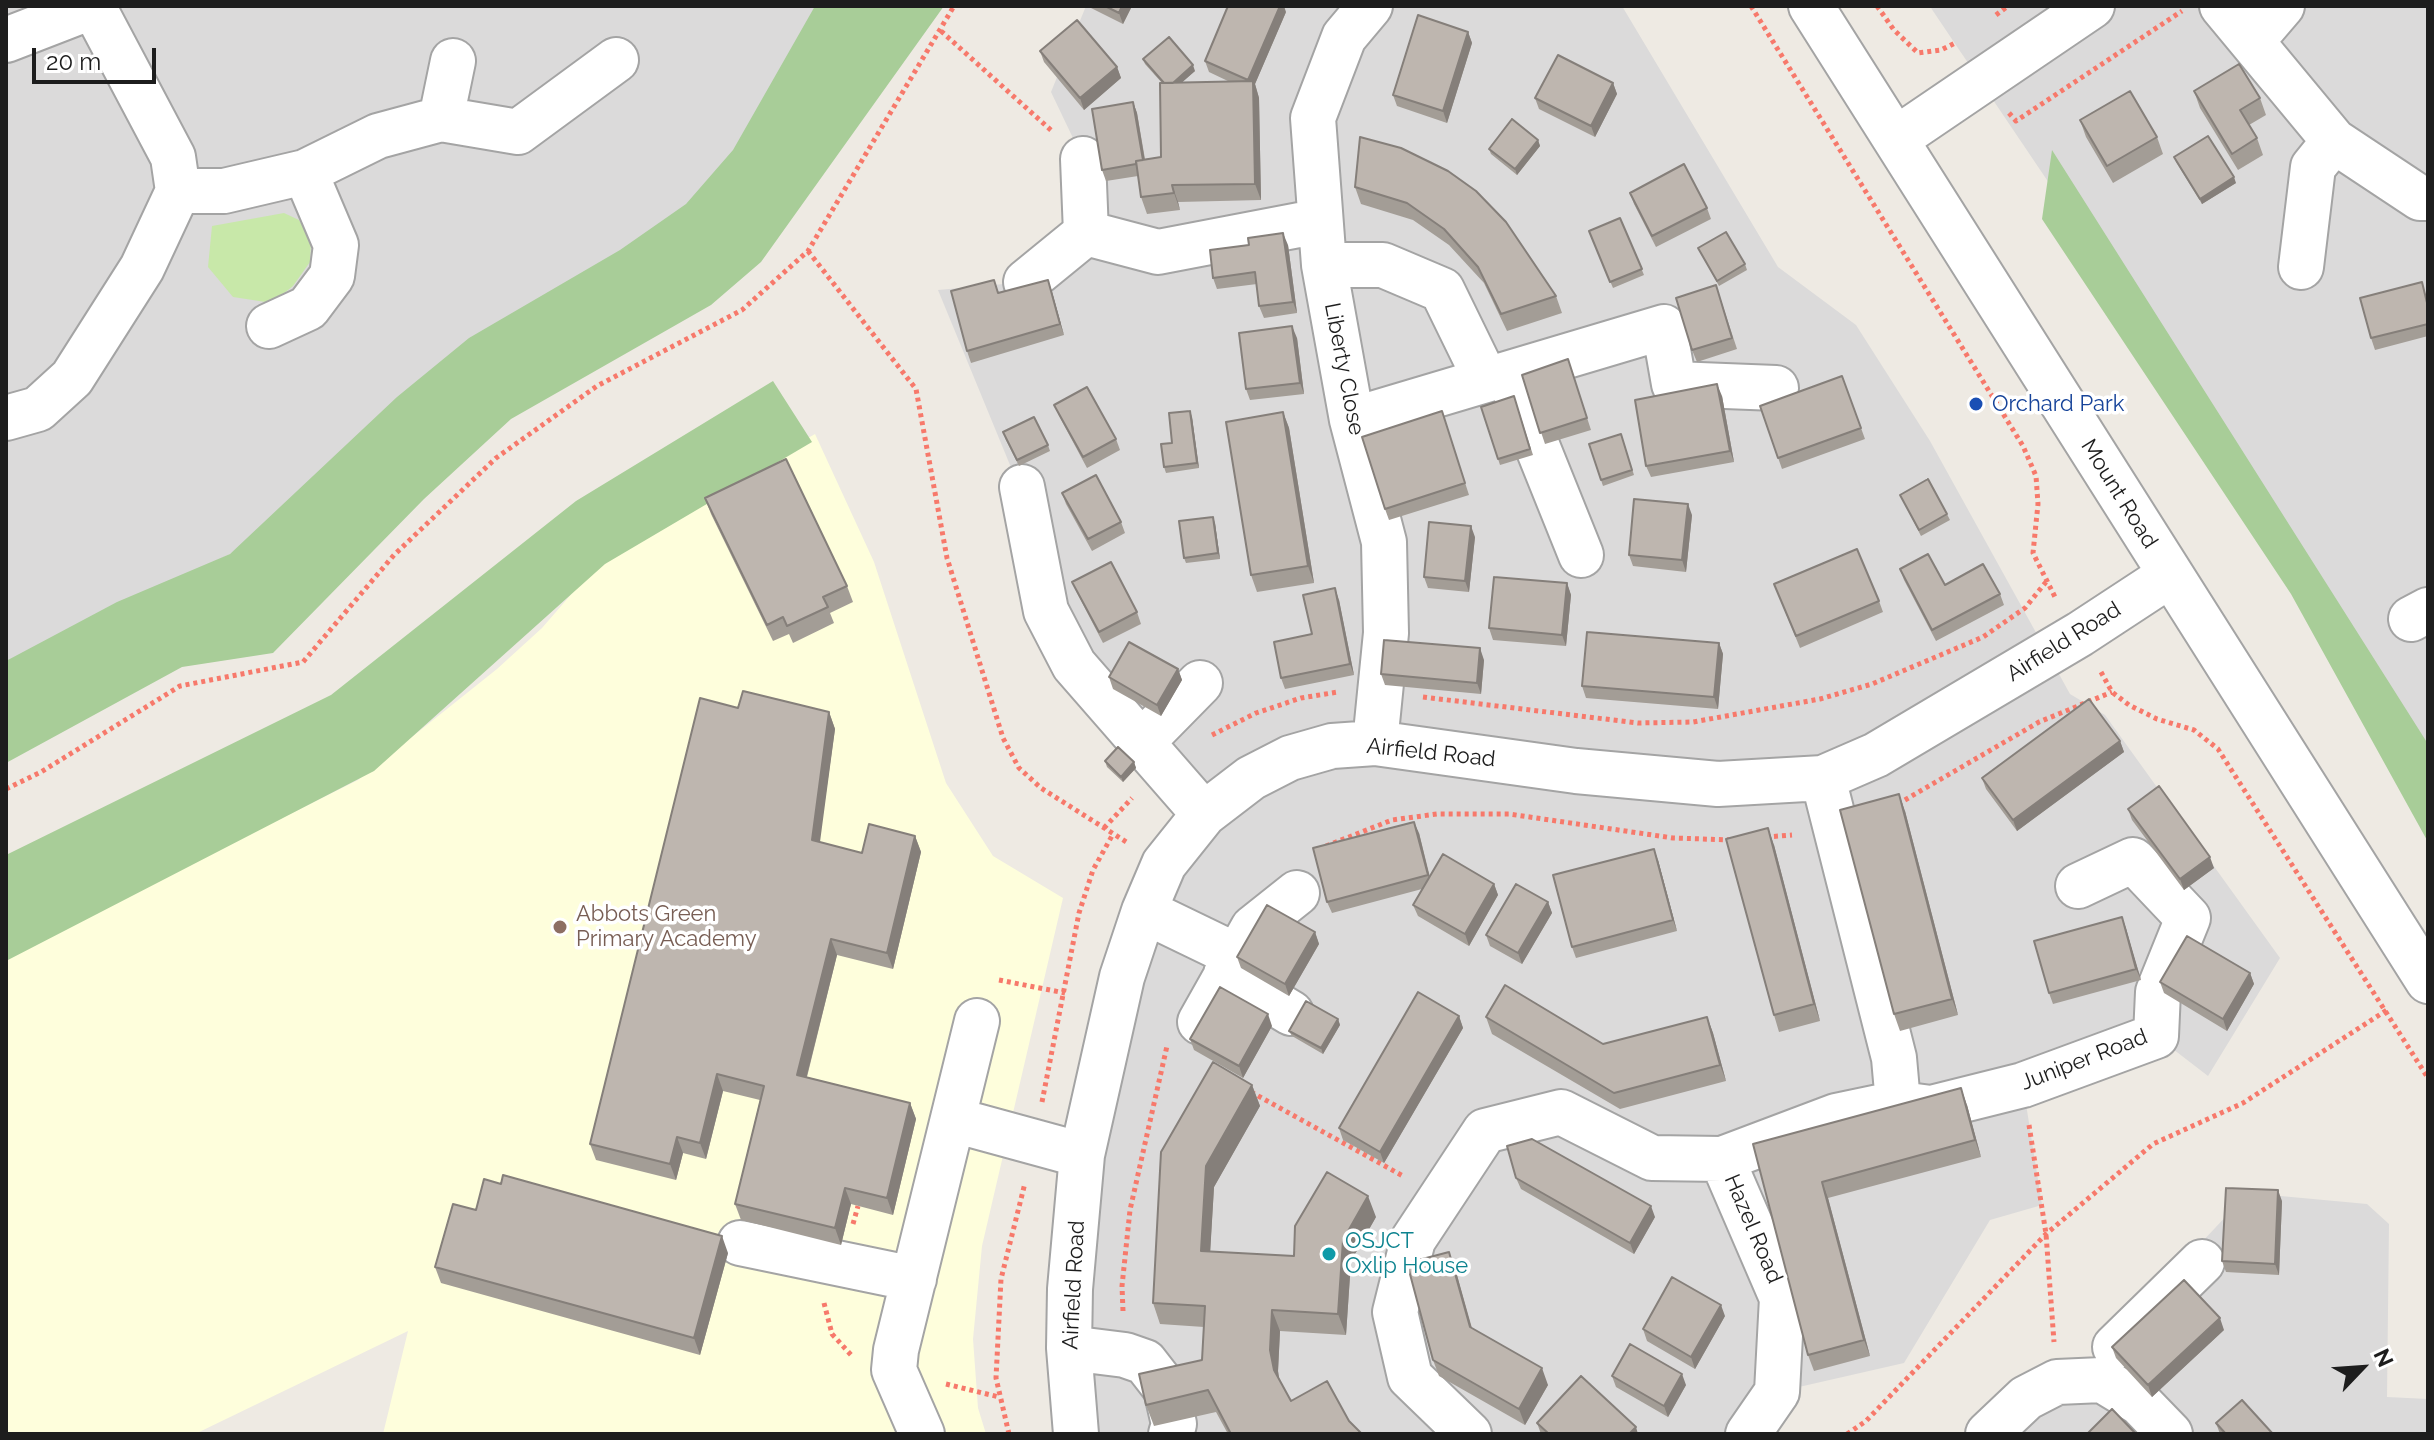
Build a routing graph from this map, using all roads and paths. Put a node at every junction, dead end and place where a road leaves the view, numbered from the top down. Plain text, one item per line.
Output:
1 (93, 6) edge
2 (954, 6) edge
3 (1370, 6) edge
4 (1751, 6) edge
5 (1811, 6) edge
6 (1877, 6) edge
7 (2092, 6) edge
8 (2190, 6) edge
9 (2222, 6) edge
10 (2282, 6) edge
11 (941, 31) junction
12 (6, 40) edge
13 (2252, 41) junction
14 (616, 60) dead end
15 (453, 61) dead end
16 (1986, 80) junction
17 (441, 119) junction
18 (1896, 139) junction
19 (2334, 141) junction
20 (1083, 159) joint
21 (305, 172) junction
22 (178, 191) junction
23 (2428, 198) edge
24 (1320, 221) junction
25 (1086, 233) junction
26 (808, 251) junction
27 (1324, 265) junction
28 (2301, 267) dead end
29 (1026, 282) edge
30 (269, 326) dead end
31 (1497, 377) junction
32 (1776, 388) dead end
33 (6, 418) edge
34 (1352, 420) junction
35 (1022, 487) dead end
36 (1581, 555) dead end
37 (2170, 575) junction
38 (2046, 582) junction
39 (2063, 609) dead end
40 (2100, 670) dead end
41 (1200, 683) dead end
42 (1380, 692) junction
43 (2112, 692) junction
44 (1375, 743) junction
45 (1153, 757) junction
46 (1823, 778) junction
47 (6, 789) edge
48 (1204, 814) junction
49 (1836, 827) junction
50 (1104, 828) junction
51 (1113, 834) dead end
52 (1758, 838) edge
53 (1745, 839) edge
54 (1322, 848) edge
55 (2078, 886) dead end
56 (1297, 893) dead end
57 (1144, 911) junction
58 (1230, 964) junction
59 (999, 980) dead end
60 (2428, 981) edge
61 (1065, 993) dead end
62 (2386, 1011) junction
63 (1291, 1013) dead end
64 (977, 1021) dead end
65 (1180, 1039) joint
66 (2428, 1078) edge
67 (2023, 1085) junction
68 (1250, 1091) edge
69 (1898, 1103) junction
70 (954, 1120) junction
71 (1082, 1155) junction
72 (1722, 1159) junction
73 (1443, 1197) junction
74 (2046, 1234) junction
75 (740, 1243) dead end
76 (2202, 1262) dead end
77 (914, 1279) junction
78 (1069, 1348) junction
79 (1125, 1355) junction
80 (2102, 1380) junction
81 (2057, 1382) junction
82 (922, 1434) edge
83 (1076, 1434) edge
84 (1171, 1434) edge
85 (1469, 1434) edge
86 (1748, 1434) edge
87 (1847, 1434) edge
88 (1988, 1434) edge
89 (2170, 1434) edge

1 - 12 street
1 - 22 street
2 - 11 path
3 - 24 street, Liberty Close
4 - 38 path
5 - 18 street, Mount Road
6 - 16 path
7 - 16 street
8 - 16 path
9 - 13 street
10 - 13 street
11 - 20 path
11 - 26 path
13 - 19 street
14 - 17 street
15 - 17 street
16 - 18 street
17 - 21 street
18 - 37 street, Mount Road
19 - 23 street
19 - 28 street
20 - 25 street
21 - 22 street
21 - 30 street
22 - 33 street
24 - 25 street
24 - 27 street, Liberty Close
25 - 29 street
26 - 47 path
26 - 50 path
27 - 31 street
27 - 34 street, Liberty Close
31 - 32 street
31 - 34 street
31 - 36 street
34 - 42 street, Liberty Close
35 - 45 street
37 - 46 street, Airfield Road
37 - 60 street, Mount Road
38 - 39 path
38 - 42 path
40 - 43 path
41 - 45 street
42 - 44 street, Liberty Close
42 - 45 path
43 - 49 path
43 - 62 path
44 - 46 street, Airfield Road
44 - 48 street, Airfield Road
45 - 48 street
45 - 50 path
46 - 49 street
48 - 57 street, Airfield Road
49 - 52 path
49 - 69 street
50 - 51 path
53 - 54 path
55 - 67 street, Juniper Road
56 - 58 street
57 - 58 street
57 - 71 street, Airfield Road
58 - 63 street
58 - 65 street
59 - 61 path
62 - 66 path
62 - 74 path
64 - 70 street
65 - 79 path
67 - 69 street, Juniper Road
67 - 74 path
68 - 73 path
69 - 72 street, Juniper Road
70 - 71 street
70 - 77 street
71 - 78 street, Airfield Road
72 - 73 street, Juniper Road
72 - 86 street, Hazel Road
73 - 85 street, Juniper Road
74 - 81 path
74 - 87 path
75 - 77 street
76 - 80 street
77 - 82 street
78 - 79 street
78 - 83 street, Airfield Road
79 - 84 street
80 - 81 street
80 - 89 street
81 - 88 street

